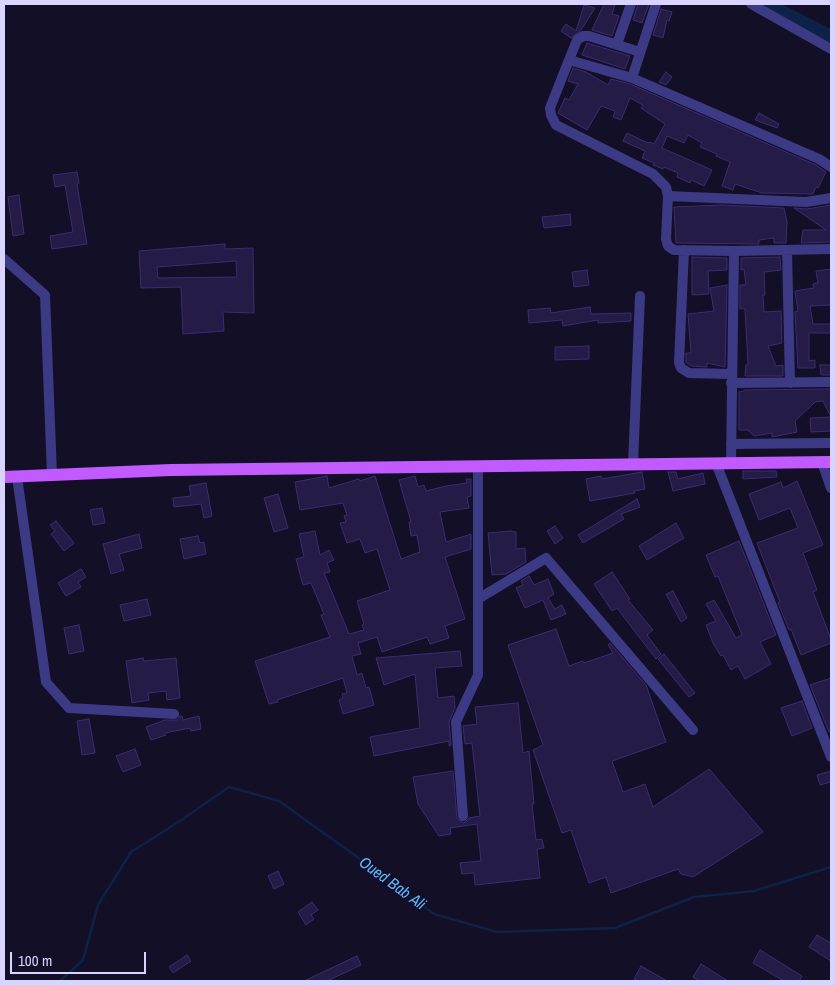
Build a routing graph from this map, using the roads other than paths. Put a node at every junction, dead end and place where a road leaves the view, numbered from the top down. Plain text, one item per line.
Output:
1 (630, 4) edge
2 (656, 4) edge
3 (751, 4) edge
4 (617, 44) junction
5 (831, 49) edge
6 (640, 52) junction
7 (569, 60) junction
8 (632, 78) junction
9 (831, 167) edge
10 (668, 196) junction
11 (831, 198) edge
12 (831, 249) edge
13 (684, 250) junction
14 (787, 250) junction
15 (734, 251) junction
16 (4, 259) edge
17 (640, 296) dead end
18 (731, 379) junction
19 (831, 382) edge
20 (790, 383) junction
21 (831, 443) edge
22 (731, 444) junction
23 (731, 462) junction
24 (826, 462) edge
25 (716, 463) junction
26 (633, 464) junction
27 (478, 467) junction
28 (52, 475) junction
29 (4, 477) edge
30 (17, 477) junction
31 (831, 488) edge
32 (478, 599) junction
33 (174, 714) dead end
34 (693, 730) dead end
35 (831, 757) edge
36 (463, 816) dead end

1 - 4 street
2 - 6 street
3 - 5 street
4 - 6 street
4 - 7 street
6 - 8 street
7 - 8 street
7 - 10 street
8 - 9 street
10 - 11 street
10 - 13 street
12 - 14 street
13 - 15 street
13 - 18 street
14 - 15 street
14 - 20 street
15 - 18 street
16 - 28 street
17 - 26 street
18 - 20 street
18 - 22 street
19 - 20 street
21 - 22 street
22 - 23 street
23 - 24 main road
23 - 25 main road
24 - 31 street
25 - 26 main road
25 - 35 street
26 - 27 main road
27 - 28 main road
27 - 32 street
28 - 30 main road
29 - 30 main road
30 - 33 street
32 - 34 street
32 - 36 street

